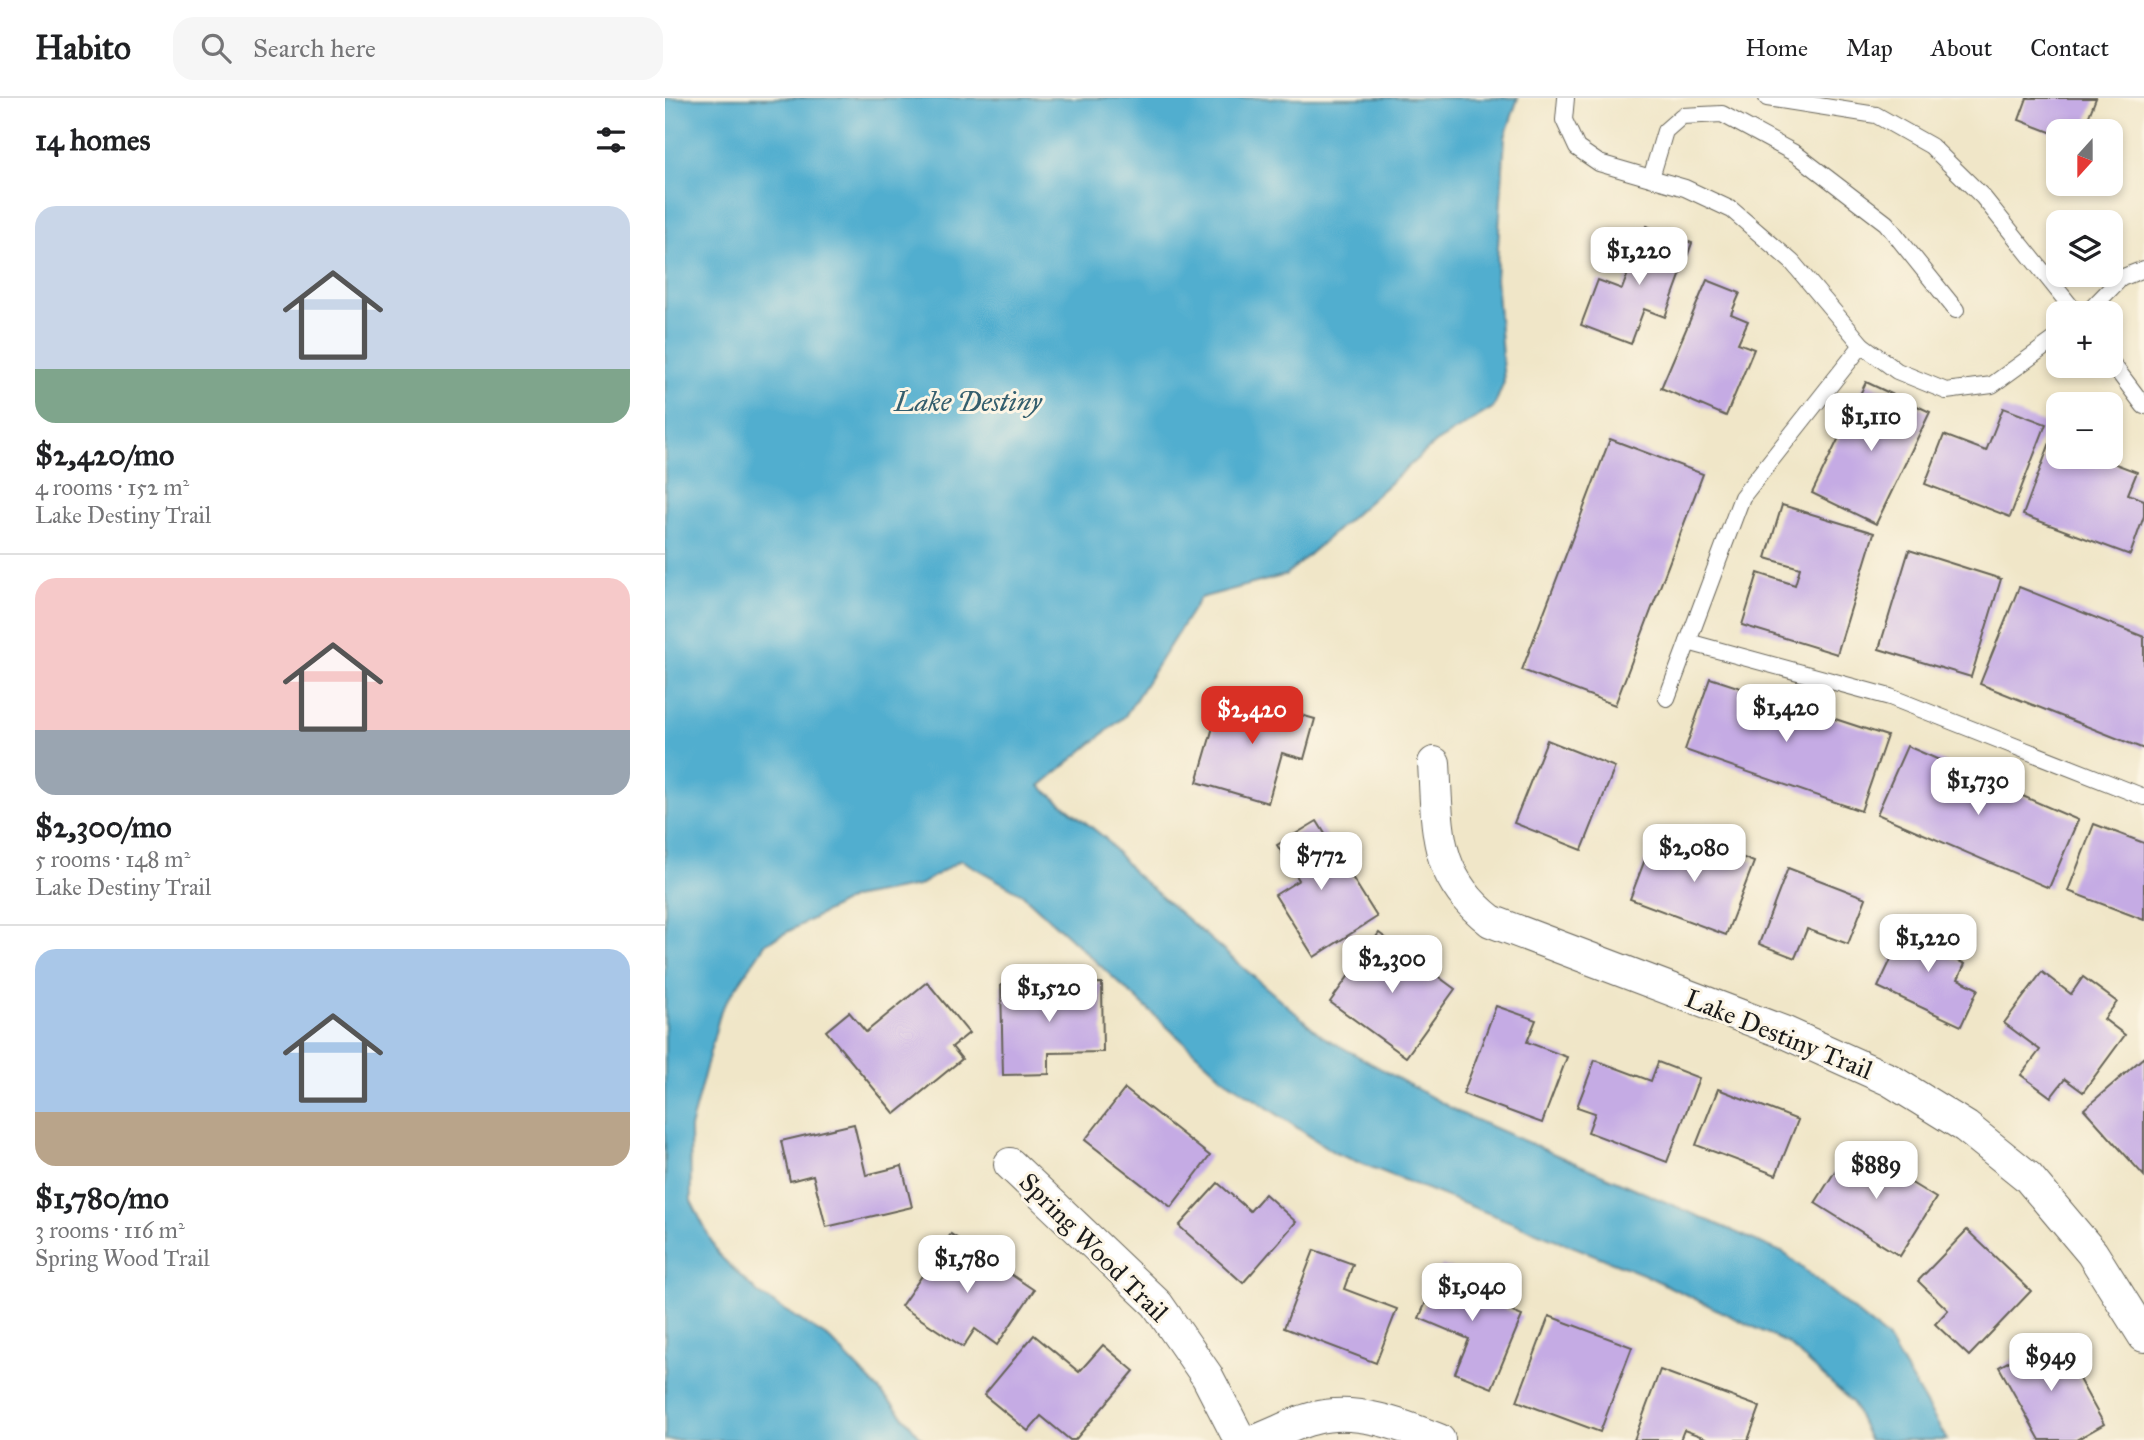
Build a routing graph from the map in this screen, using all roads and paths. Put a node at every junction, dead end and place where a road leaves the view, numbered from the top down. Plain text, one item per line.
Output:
1 (1566, 98) edge
2 (1767, 98) edge
3 (1651, 178) junction
4 (2144, 268) edge
5 (2066, 301) edge
6 (2099, 301) edge
7 (1956, 310) dead end
8 (1862, 345) junction
9 (2046, 346) edge
10 (2123, 378) edge
11 (2144, 406) edge
12 (1688, 642) junction
13 (1667, 698) dead end
14 (1434, 763) dead end
15 (2144, 797) edge
16 (1010, 1164) dead end
17 (2144, 1336) edge
18 (1240, 1440) edge
19 (1258, 1440) edge
20 (1439, 1440) edge

1 - 3 lane
2 - 5 lane
3 - 7 lane
3 - 8 lane
4 - 6 lane
8 - 9 lane
8 - 12 lane
10 - 11 lane
12 - 13 lane
12 - 15 lane
14 - 17 street, Lake Destiny Trail
16 - 18 street, Spring Wood Trail
19 - 20 street

